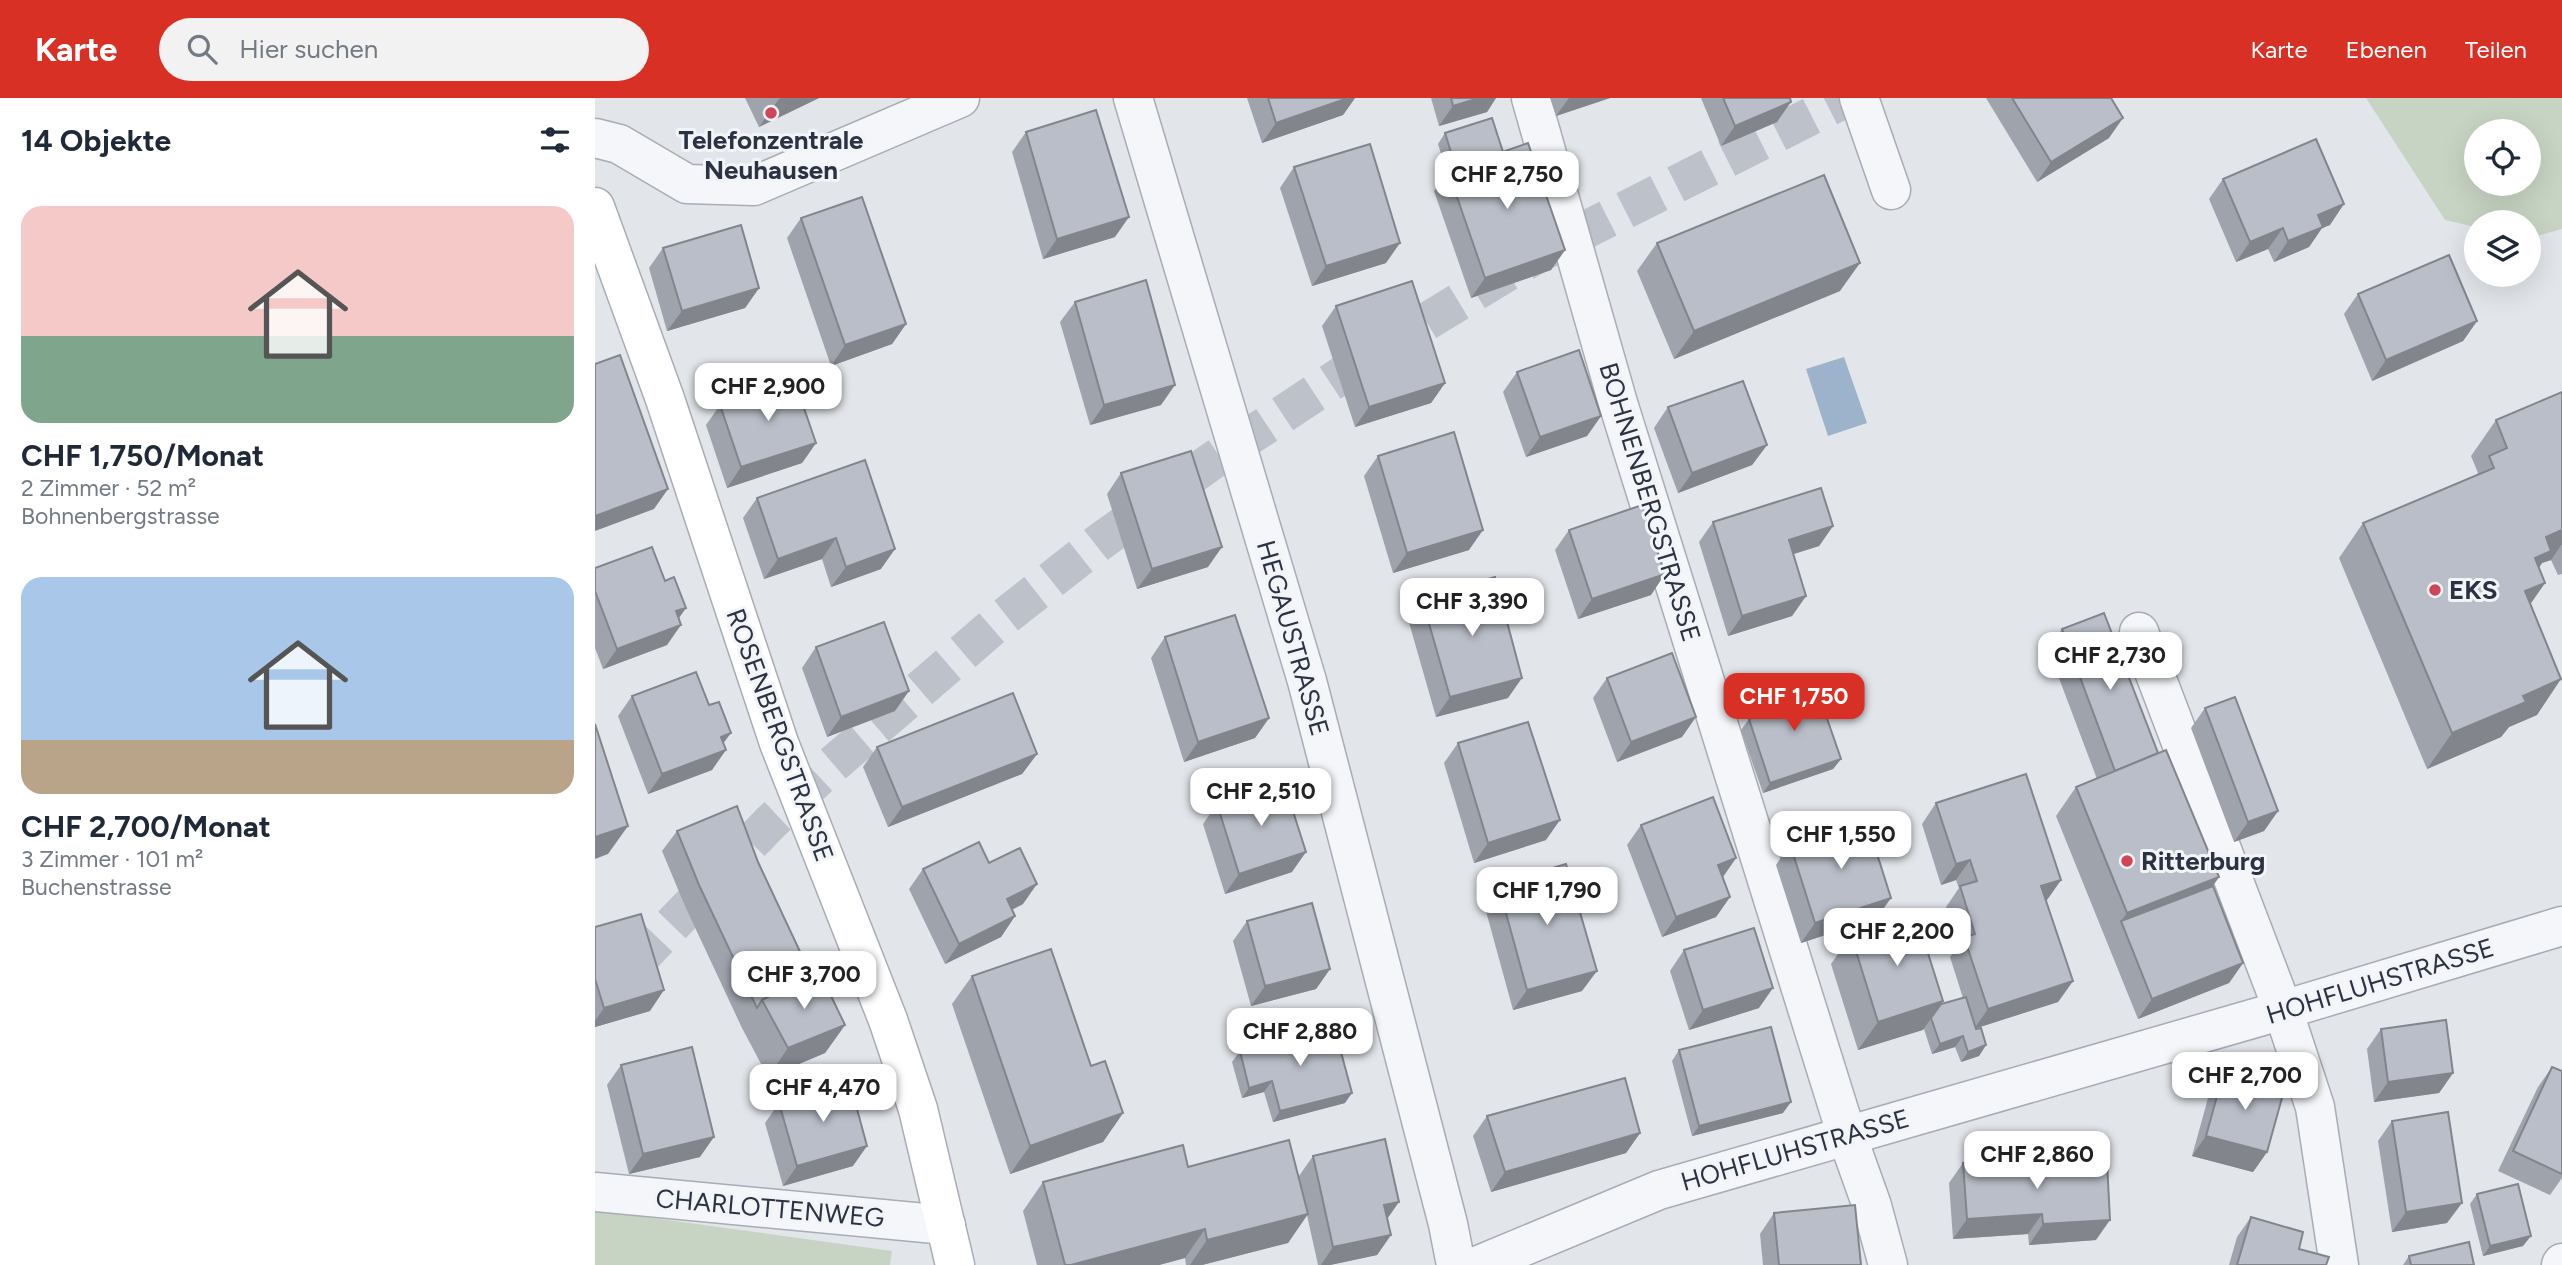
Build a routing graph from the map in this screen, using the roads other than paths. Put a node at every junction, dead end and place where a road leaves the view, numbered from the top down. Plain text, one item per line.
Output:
1 (960, 98) edge
2 (1133, 98) edge
3 (1531, 98) edge
4 (1859, 98) edge
5 (595, 138) edge
6 (1891, 190) dead end
7 (595, 207) edge
8 (604, 255) edge
9 (2139, 632) dead end
10 (2562, 926) edge
11 (2283, 1010) junction
12 (1847, 1136) junction
13 (595, 1192) edge
14 (946, 1224) junction
15 (955, 1265) edge
16 (1456, 1265) edge
17 (1479, 1265) edge
18 (1888, 1265) edge
19 (2339, 1265) edge

1 - 5 street
2 - 16 street, HEGAUSTRASSE
3 - 12 street, BOHNENBERGSTRASSE
4 - 6 street
7 - 8 street, ROSENBERGSTRASSE
8 - 14 street, ROSENBERGSTRASSE
9 - 11 street
10 - 11 street, HOHFLUHSTRASSE
11 - 12 street, HOHFLUHSTRASSE
11 - 19 street
12 - 17 street, HOHFLUHSTRASSE
12 - 18 street, BOHNENBERGSTRASSE
13 - 14 street, CHARLOTTENWEG
14 - 15 street, ROSENBERGSTRASSE

